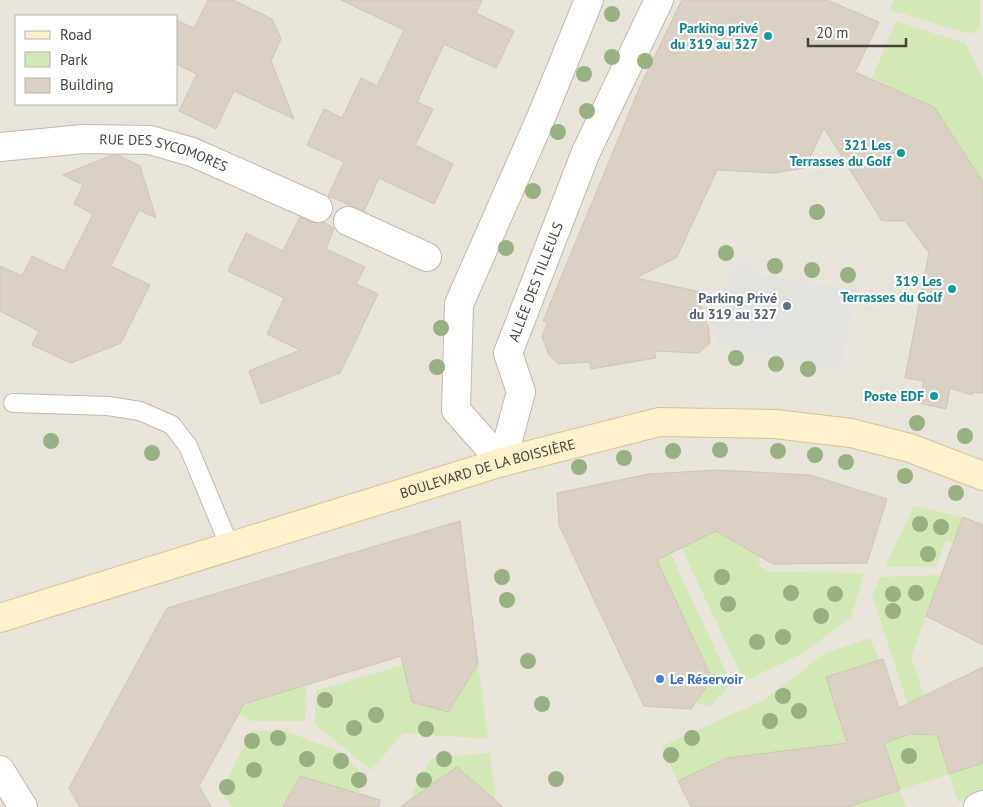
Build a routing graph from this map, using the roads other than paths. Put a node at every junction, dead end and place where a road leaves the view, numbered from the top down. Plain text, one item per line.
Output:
1 (589, 0) edge
2 (659, 0) edge
3 (0, 147) edge
4 (318, 208) dead end
5 (348, 221) dead end
6 (426, 256) dead end
7 (13, 403) dead end
8 (502, 462) junction
9 (983, 476) edge
10 (230, 547) junction
11 (0, 618) edge
12 (0, 770) edge
13 (983, 805) edge
14 (21, 806) edge
15 (978, 807) edge

1 - 8 street
2 - 8 street, ALLÉE DES TILLEULS
3 - 4 street, RUE DES SYCOMORES
5 - 6 street
7 - 10 lane
8 - 9 main road, BOULEVARD DE LA BOISSIÈRE
8 - 10 main road, BOULEVARD DE LA BOISSIÈRE
10 - 11 main road, BOULEVARD DE LA BOISSIÈRE
12 - 14 street
13 - 15 street

